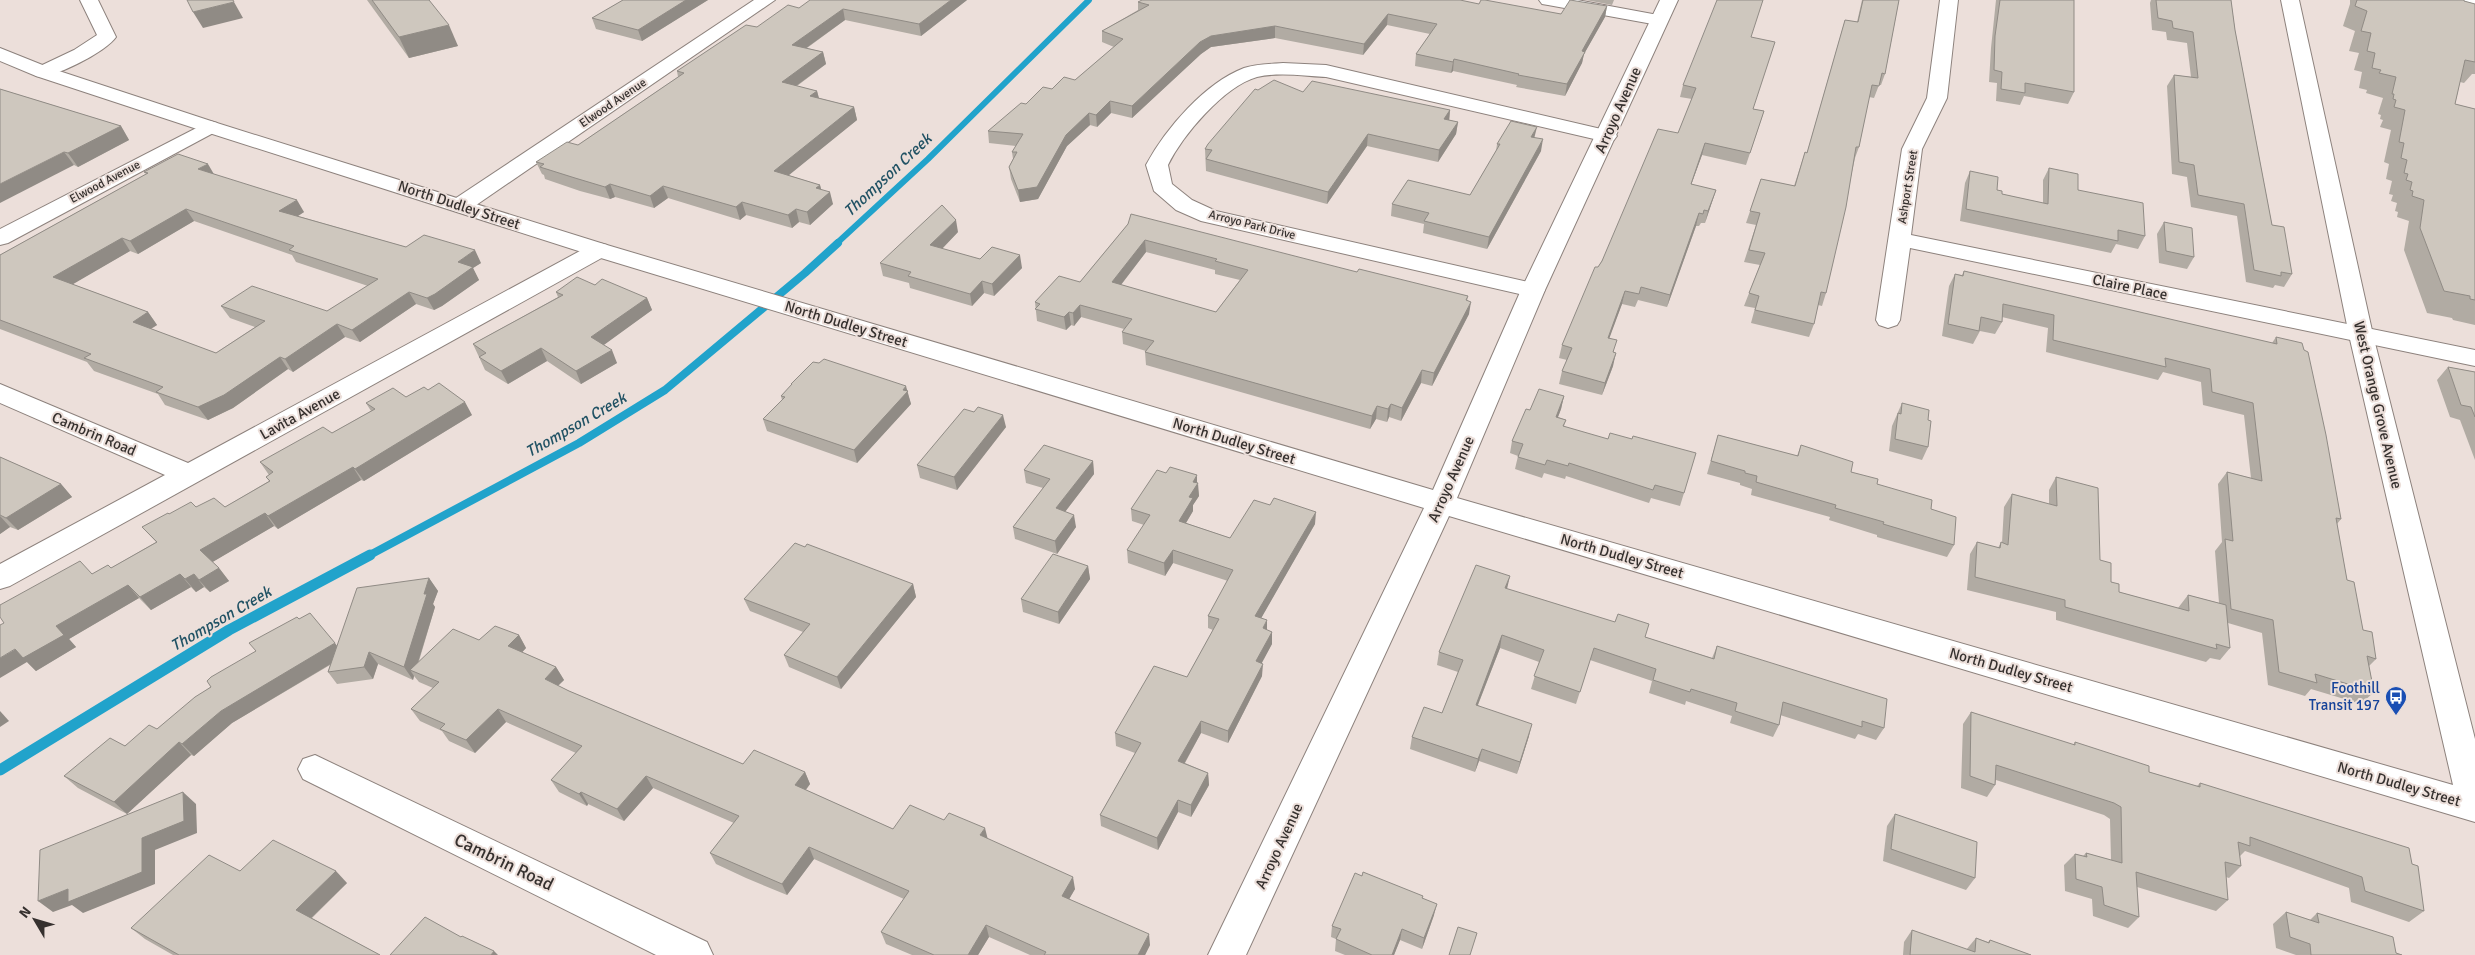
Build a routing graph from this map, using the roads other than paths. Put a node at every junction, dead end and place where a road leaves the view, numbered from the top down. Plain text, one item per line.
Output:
1 (89, 0) edge
2 (766, 0) edge
3 (1548, 0) edge
4 (1949, 0) edge
5 (2290, 0) edge
6 (2470, 0) edge
7 (2475, 1) edge
8 (1663, 10) edge
9 (0, 54) edge
10 (43, 72) junction
11 (210, 127) junction
12 (1607, 136) junction
13 (461, 205) junction
14 (0, 238) edge
15 (1900, 239) junction
16 (599, 250) junction
17 (1533, 290) junction
18 (1888, 320) dead end
19 (2361, 335) junction
20 (2475, 358) edge
21 (0, 393) edge
22 (188, 474) junction
23 (1441, 503) junction
24 (0, 578) edge
25 (315, 769) dead end
26 (2475, 807) edge
27 (694, 955) edge
28 (1227, 955) edge

1 - 10 street
2 - 13 street, Elwood Avenue
3 - 8 street
4 - 15 street, Ashport Street
5 - 19 street, West Orange Grove Avenue
6 - 7 street
8 - 12 street, Arroyo Avenue
9 - 10 street, North Dudley Street
10 - 11 street, North Dudley Street
11 - 13 street, North Dudley Street
11 - 14 street, Elwood Avenue
12 - 17 street, Arroyo Avenue
12 - 17 street, Arroyo Park Drive
13 - 16 street, North Dudley Street
15 - 18 street, Ashport Street
15 - 19 street, Claire Place
16 - 22 street, Lavita Avenue
16 - 23 street, North Dudley Street
17 - 23 street, Arroyo Avenue
19 - 20 street, Claire Place
19 - 26 street, West Orange Grove Avenue
21 - 22 street, Cambrin Road
22 - 24 street, Lavita Avenue
23 - 26 street, North Dudley Street
23 - 28 street, Arroyo Avenue
25 - 27 street, Cambrin Road

